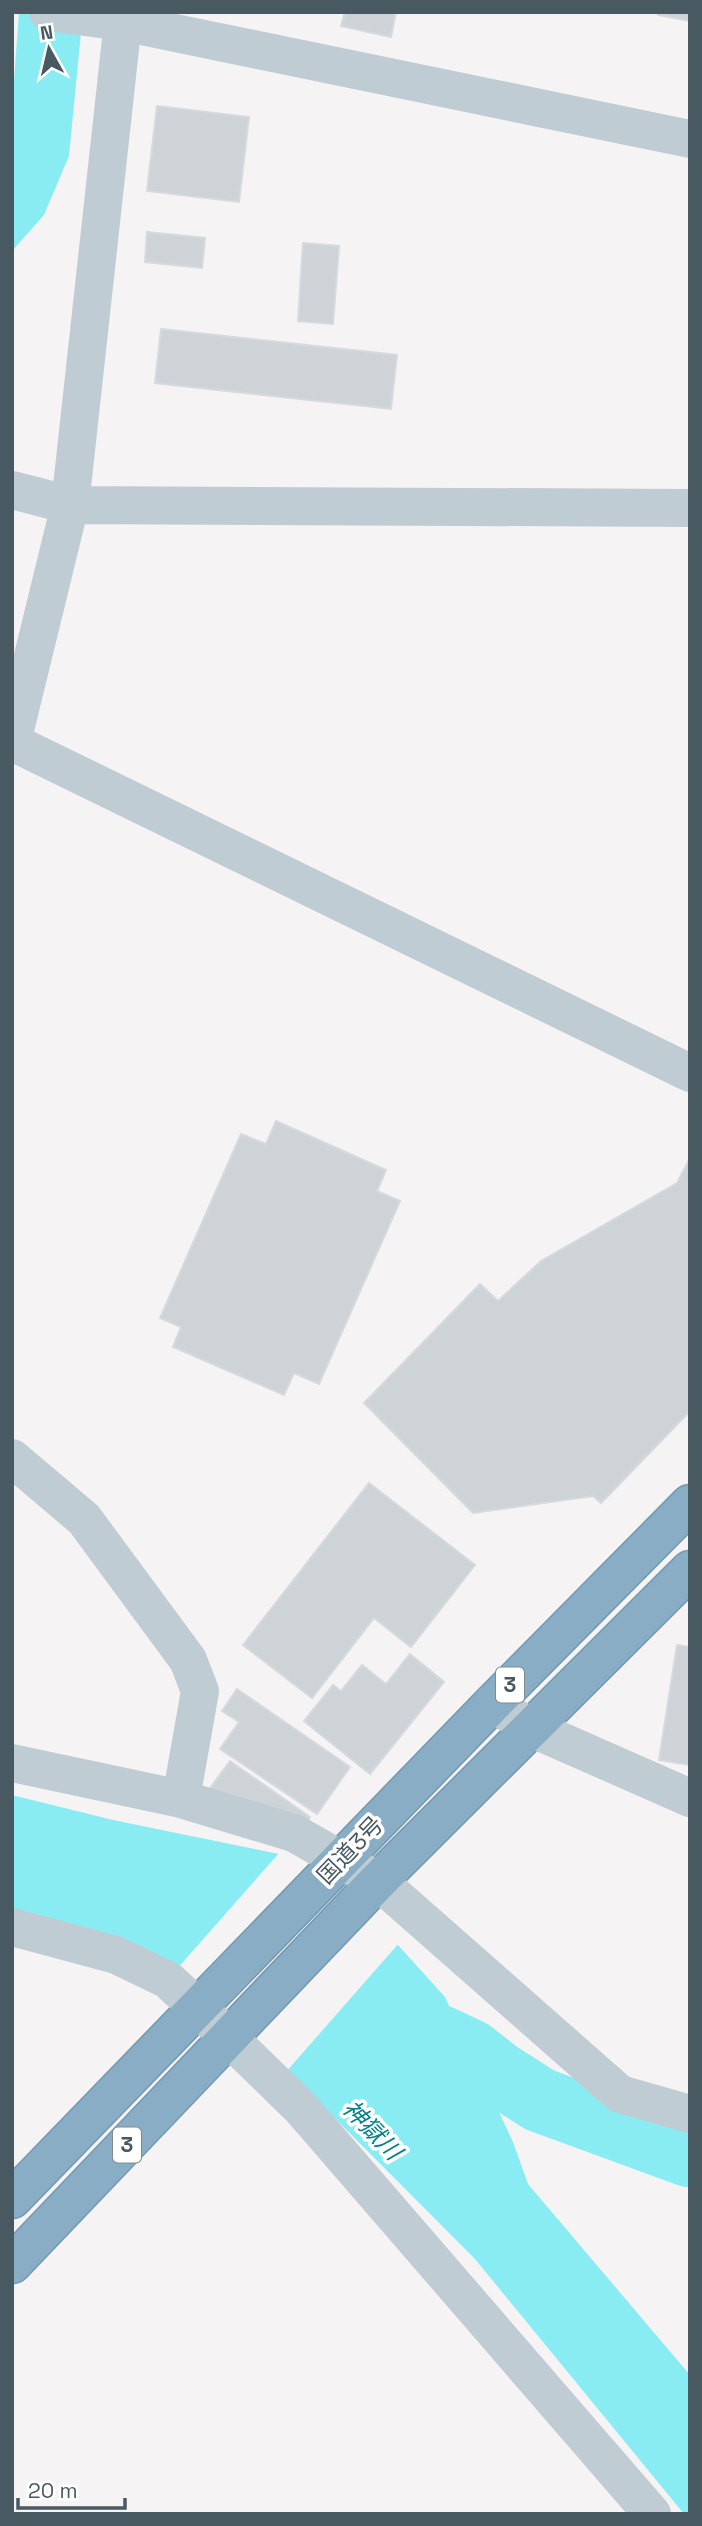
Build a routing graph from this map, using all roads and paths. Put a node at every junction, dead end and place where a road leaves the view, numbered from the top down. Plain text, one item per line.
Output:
1 (48, 12) edge
2 (119, 18) edge
3 (690, 139) edge
4 (12, 490) edge
5 (70, 505) junction
6 (690, 508) edge
7 (12, 742) edge
8 (690, 1073) edge
9 (12, 1458) edge
10 (690, 1504) edge
11 (690, 1570) edge
12 (493, 1703) junction
13 (531, 1728) junction
14 (12, 1763) edge
15 (690, 1798) edge
16 (181, 1799) junction
17 (336, 1864) junction
18 (374, 1887) junction
19 (12, 1927) edge
20 (203, 2001) junction
21 (236, 2031) junction
22 (690, 2114) edge
23 (12, 2199) edge
24 (12, 2264) edge
25 (652, 2514) edge

1 - 2 street
2 - 3 street
2 - 5 street
4 - 5 street
5 - 6 street
5 - 7 street
7 - 8 street
9 - 16 street
10 - 12 highway, 国道3号 / 3
11 - 13 highway, 国道3号 / 3
12 - 13 street
12 - 17 highway, 国道3号 / 3
13 - 15 street
13 - 18 highway, 国道3号 / 3
14 - 16 street
16 - 17 street
17 - 18 street
17 - 20 highway, 国道3号 / 3
18 - 21 highway, 国道3号 / 3
18 - 22 street
19 - 20 street
20 - 21 street
20 - 23 highway, 国道3号 / 3
21 - 24 highway, 国道3号 / 3
21 - 25 street

